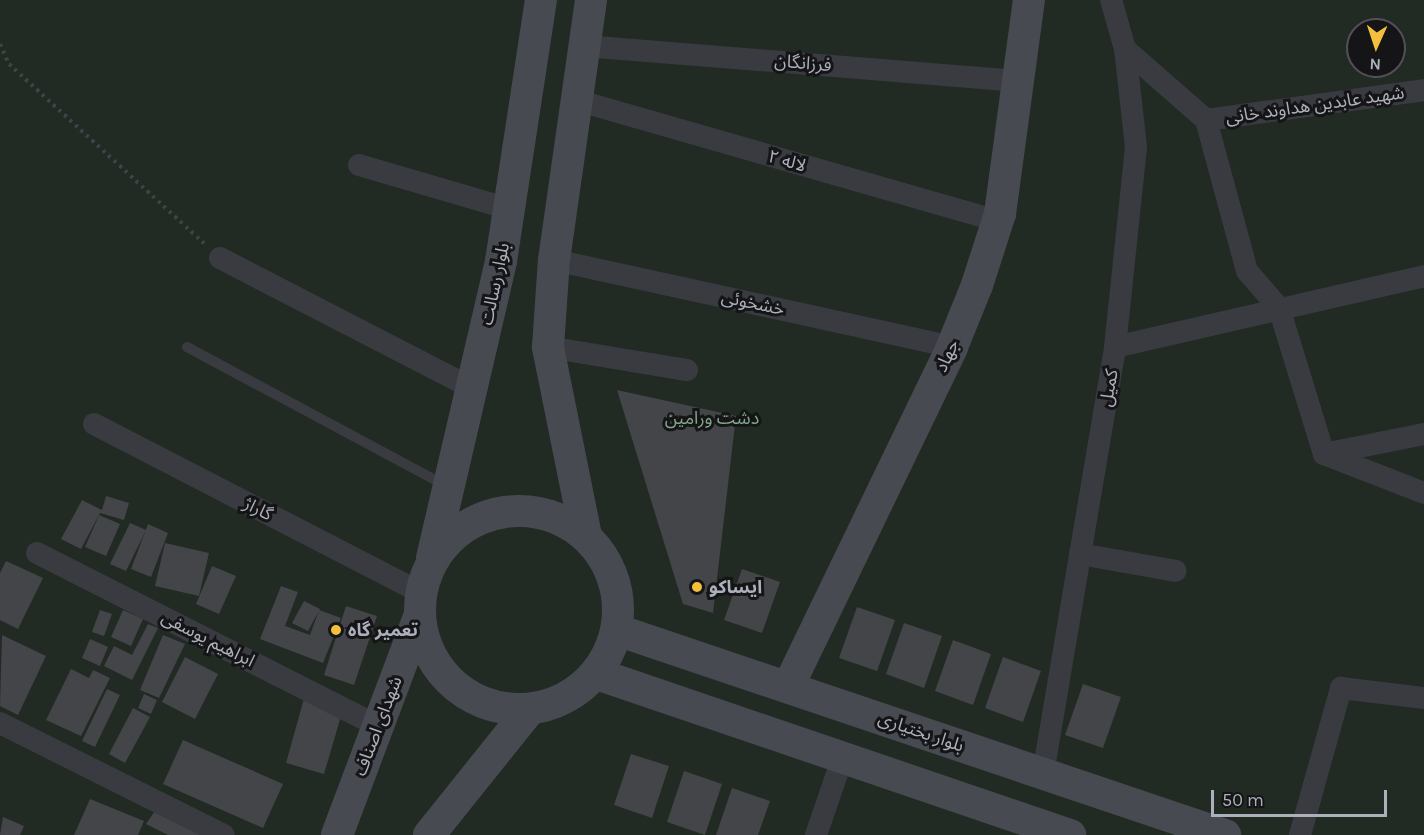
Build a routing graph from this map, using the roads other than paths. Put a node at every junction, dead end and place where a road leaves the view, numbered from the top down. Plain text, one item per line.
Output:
1 (541, 0) edge
2 (591, 0) edge
3 (1029, 0) edge
4 (1111, 0) edge
5 (584, 46) junction
6 (1125, 49) junction
7 (1022, 81) junction
8 (1424, 90) edge
9 (576, 100) junction
10 (1206, 120) junction
11 (359, 165) dead end
12 (509, 209) junction
13 (998, 221) junction
14 (220, 258) road end
15 (554, 260) junction
16 (1424, 276) edge
17 (1279, 308) junction
18 (187, 347) dead end
19 (548, 347) junction
20 (952, 347) junction
21 (1115, 347) junction
22 (687, 370) dead end
23 (472, 388) junction
24 (94, 424) dead end
25 (1424, 434) edge
26 (1324, 454) junction
27 (449, 487) junction
28 (1424, 493) edge
29 (586, 536) junction
30 (37, 553) dead end
31 (1080, 554) junction
32 (1176, 571) dead end
33 (424, 591) junction
34 (617, 630) junction
35 (597, 674) junction
36 (788, 687) junction
37 (1424, 698) edge
38 (529, 710) junction
39 (0, 723) edge
40 (378, 726) junction
41 (842, 759) junction
42 (1042, 774) junction
43 (224, 835) edge
44 (337, 835) edge
45 (429, 835) edge
46 (816, 835) edge
47 (1070, 835) edge
48 (1225, 835) edge
49 (1300, 835) edge

1 - 12 main road, بلوار رسالت
2 - 5 main road
3 - 7 main road, جهاد
4 - 6 street, کمیل
5 - 7 street, فرزانگان
5 - 9 main road
6 - 10 street, شهید عابدین هداوند خانی
6 - 21 street, کمیل
7 - 13 main road, جهاد
8 - 10 street, شهید عابدین هداوند خانی
9 - 13 street, لاله ۲
9 - 15 main road
10 - 17 street
11 - 12 street
12 - 23 main road, بلوار رسالت
13 - 20 main road, جهاد
14 - 23 street
15 - 19 main road
15 - 20 street, خشخوئی
16 - 17 street
17 - 21 street
17 - 26 street
18 - 27 lane
19 - 22 street
19 - 29 main road
20 - 36 main road, جهاد
21 - 31 street, کمیل
23 - 27 main road, بلوار رسالت
24 - 33 street, گاراژ
25 - 26 street
26 - 28 street
27 - 33 main road, بلوار رسالت
29 - 33 main road
29 - 34 main road
30 - 40 street, ابراهیم یوسفی
31 - 32 street
31 - 42 street, کمیل
33 - 38 main road
33 - 40 main road, شهدای اصناف
34 - 35 main road
34 - 36 main road, بلوار بختیاری
35 - 38 main road
35 - 41 main road
36 - 42 main road, بلوار بختیاری
37 - 49 street
38 - 45 main road
39 - 43 street
40 - 44 main road, شهدای اصناف
41 - 46 street
41 - 47 main road
42 - 48 main road, بلوار بختیاری

